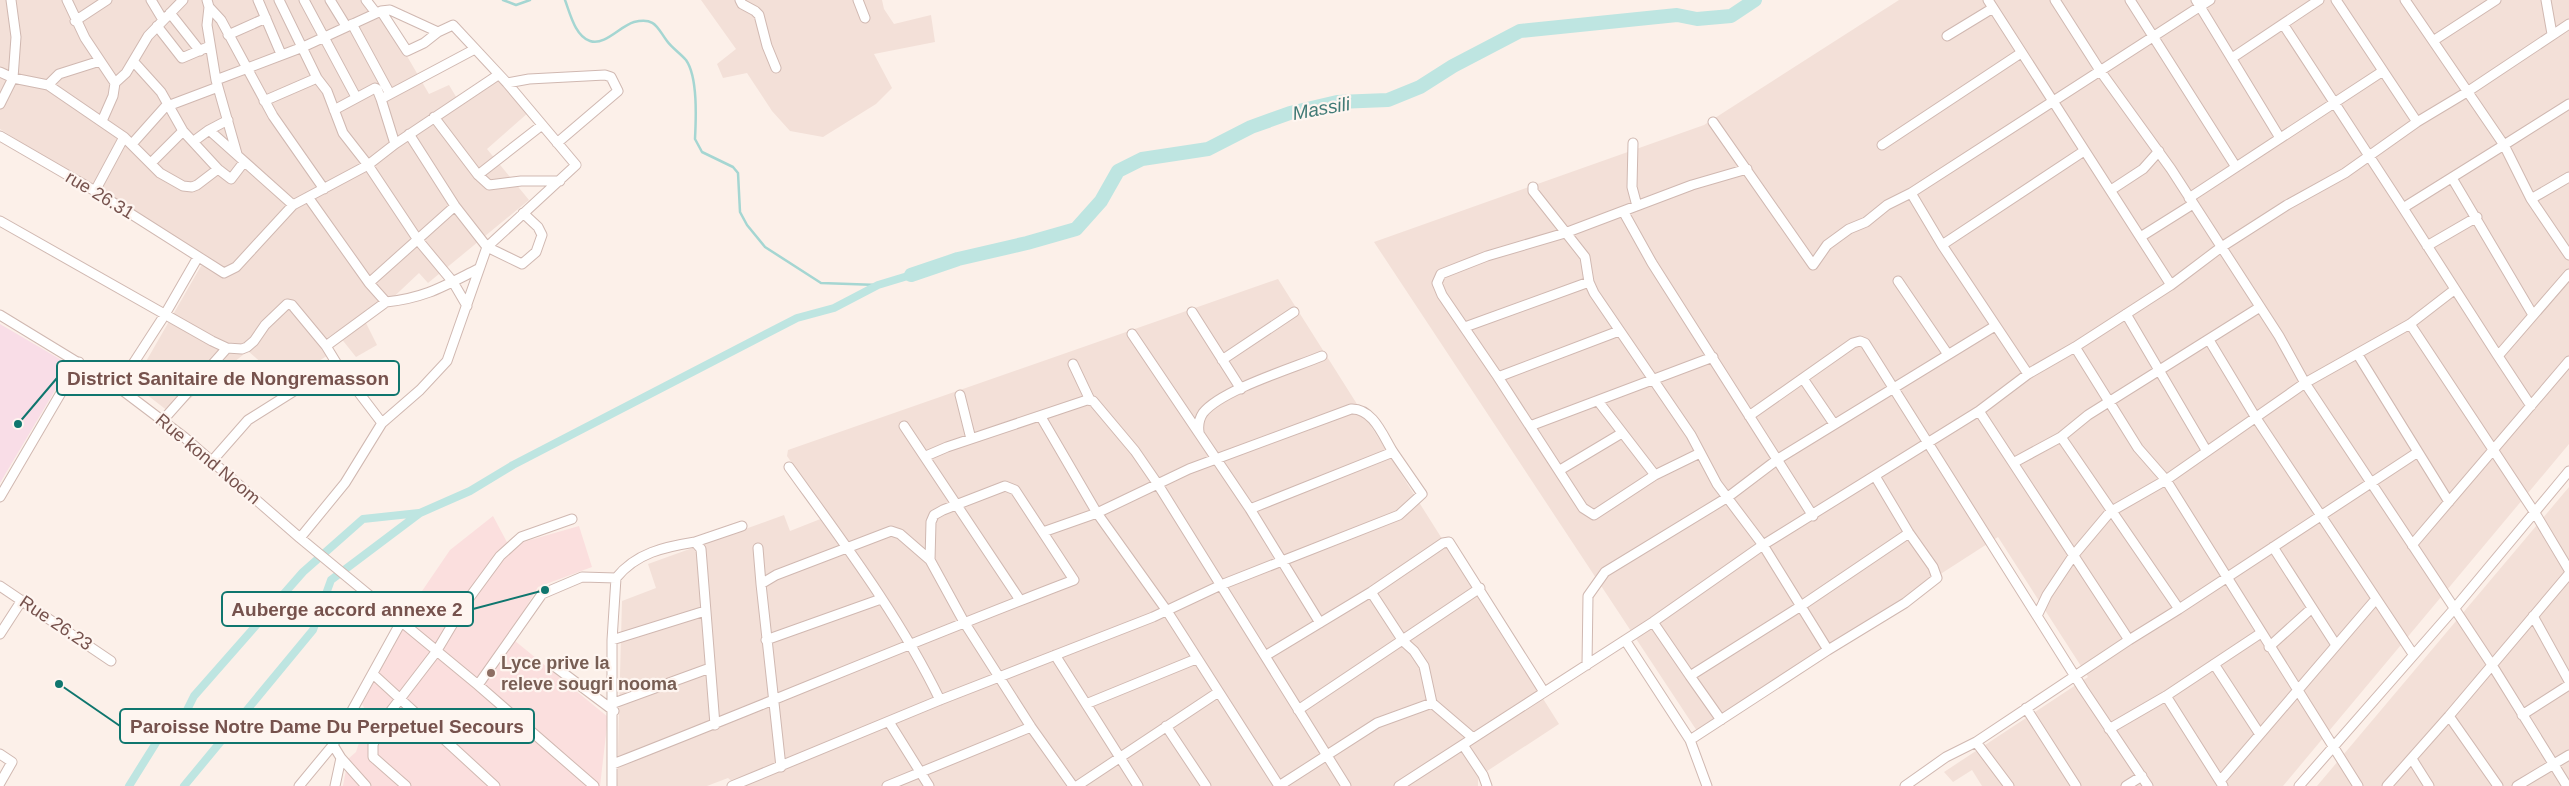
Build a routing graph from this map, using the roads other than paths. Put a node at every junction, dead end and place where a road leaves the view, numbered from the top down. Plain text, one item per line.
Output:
1 (11, 0) edge
2 (67, 0) edge
3 (107, 0) edge
4 (151, 0) edge
5 (183, 0) edge
6 (258, 0) edge
7 (304, 0) edge
8 (330, 0) edge
9 (366, 0) edge
10 (740, 0) edge
11 (858, 0) edge
12 (1988, 0) edge
13 (2055, 0) edge
14 (2130, 0) edge
15 (2210, 0) edge
16 (2319, 0) edge
17 (2405, 0) edge
18 (2496, 0) edge
19 (2546, 0) edge
20 (283, 1) edge
21 (2338, 1) edge
22 (2198, 3) edge
23 (208, 4) edge
24 (1993, 8) junction
25 (378, 12) junction
26 (170, 13) junction
27 (266, 18) junction
28 (865, 18) dead end
29 (75, 21) junction
30 (160, 23) junction
31 (2283, 24) junction
32 (2569, 24) edge
33 (349, 25) junction
34 (438, 32) junction
35 (2552, 34) junction
36 (228, 35) junction
37 (1947, 36) dead end
38 (324, 37) junction
39 (2154, 38) junction
40 (2433, 41) junction
41 (210, 46) junction
42 (303, 47) junction
43 (476, 49) junction
44 (200, 51) junction
45 (2022, 53) junction
46 (280, 54) junction
47 (2232, 58) junction
48 (100, 61) junction
49 (134, 61) junction
50 (246, 68) junction
51 (776, 68) dead end
52 (2383, 71) junction
53 (0, 72) edge
54 (2101, 72) junction
55 (498, 74) junction
56 (13, 78) junction
57 (317, 78) junction
58 (115, 83) junction
59 (217, 83) junction
60 (507, 83) junction
61 (48, 85) junction
62 (2467, 92) junction
63 (390, 94) junction
64 (356, 97) junction
65 (381, 99) junction
66 (264, 101) junction
67 (2054, 103) junction
68 (2336, 103) junction
69 (0, 104) edge
70 (2569, 104) edge
71 (170, 105) junction
72 (334, 110) junction
73 (434, 117) junction
74 (228, 120) junction
75 (102, 122) junction
76 (1713, 122) dead end
77 (2417, 122) junction
78 (542, 125) junction
79 (209, 130) junction
80 (183, 131) junction
81 (409, 134) junction
82 (0, 136) edge
83 (2280, 138) junction
84 (128, 140) junction
85 (194, 141) junction
86 (557, 143) junction
87 (1633, 143) dead end
88 (395, 144) junction
89 (1882, 145) dead end
90 (2504, 145) junction
91 (2084, 151) junction
92 (2159, 151) junction
93 (237, 154) junction
94 (2370, 155) junction
95 (244, 162) junction
96 (151, 163) junction
97 (368, 165) junction
98 (2236, 167) junction
99 (218, 169) junction
100 (1747, 169) junction
101 (478, 175) junction
102 (2569, 177) edge
103 (2452, 178) junction
104 (560, 181) junction
105 (1533, 187) dead end
106 (324, 188) junction
107 (2111, 190) junction
108 (95, 191) junction
109 (1912, 193) junction
110 (308, 197) junction
111 (2531, 199) junction
112 (2191, 201) junction
113 (292, 205) junction
114 (455, 206) junction
115 (1637, 206) junction
116 (2403, 208) junction
117 (1623, 212) junction
118 (523, 213) junction
119 (2477, 217) junction
120 (0, 222) edge
121 (1566, 233) junction
122 (2142, 236) junction
123 (418, 240) junction
124 (1942, 245) junction
125 (2427, 246) junction
126 (487, 247) junction
127 (2220, 248) junction
128 (2569, 255) edge
129 (198, 257) junction
130 (478, 269) junction
131 (2569, 274) edge
132 (1898, 281) dead end
133 (454, 282) junction
134 (1589, 282) junction
135 (369, 283) junction
136 (2171, 285) junction
137 (2454, 290) junction
138 (386, 302) junction
139 (467, 306) junction
140 (2260, 307) junction
141 (1192, 312) dead end
142 (1294, 312) dead end
143 (2126, 314) junction
144 (0, 315) edge
145 (2534, 315) junction
146 (164, 316) junction
147 (2410, 324) junction
148 (1994, 326) junction
149 (1465, 327) junction
150 (1619, 331) junction
151 (1132, 334) dead end
152 (2209, 340) junction
153 (326, 346) junction
154 (2075, 347) junction
155 (227, 348) junction
156 (1947, 354) junction
157 (2358, 355) junction
158 (1322, 356) dead end
159 (2498, 356) junction
160 (1713, 357) junction
161 (1222, 360) junction
162 (78, 362) junction
163 (337, 364) junction
164 (1073, 364) dead end
165 (2568, 365) edge
166 (2160, 370) junction
167 (2028, 374) junction
168 (1498, 376) junction
169 (1654, 380) junction
170 (1804, 380) junction
171 (2305, 383) junction
172 (118, 387) junction
173 (1891, 388) junction
174 (1241, 389) junction
175 (960, 395) dead end
176 (1090, 400) junction
177 (1598, 401) junction
178 (2109, 403) junction
179 (2531, 406) junction
180 (1979, 410) junction
181 (1750, 416) junction
182 (1041, 417) junction
183 (2256, 418) junction
184 (163, 420) junction
185 (382, 423) junction
186 (1834, 424) junction
187 (904, 426) dead end
188 (1530, 426) junction
189 (1199, 433) junction
190 (1622, 433) junction
191 (2061, 437) junction
192 (970, 439) junction
193 (1929, 442) junction
194 (2206, 450) junction
195 (2493, 450) junction
196 (1393, 452) junction
197 (2418, 452) junction
198 (1700, 453) junction
199 (926, 456) junction
200 (1778, 459) junction
201 (1216, 460) junction
202 (212, 461) junction
203 (2013, 463) junction
204 (789, 467) dead end
205 (1560, 470) junction
206 (2569, 471) edge
207 (1654, 475) junction
208 (1875, 476) junction
209 (2166, 480) junction
210 (2370, 483) junction
211 (1157, 484) junction
212 (0, 497) edge
213 (1728, 497) junction
214 (2449, 502) junction
215 (955, 506) junction
216 (1250, 509) junction
217 (2110, 512) junction
218 (1097, 513) junction
219 (2534, 513) junction
220 (1813, 516) junction
221 (2320, 516) junction
222 (572, 519) dead end
223 (742, 526) dead end
224 (1043, 532) junction
225 (1909, 533) junction
226 (300, 538) junction
227 (695, 542) junction
228 (1762, 545) junction
229 (2412, 545) junction
230 (2273, 547) junction
231 (758, 548) dead end
232 (848, 548) junction
233 (2073, 556) junction
234 (930, 560) junction
235 (1283, 561) junction
236 (2569, 572) edge
237 (616, 578) junction
238 (2226, 578) junction
239 (761, 584) junction
240 (1221, 585) junction
241 (0, 586) edge
242 (1480, 588) junction
243 (1371, 592) junction
244 (881, 599) junction
245 (2376, 599) junction
246 (22, 600) junction
247 (1020, 600) junction
248 (1801, 606) junction
249 (2312, 608) junction
250 (2178, 609) junction
251 (2454, 609) junction
252 (705, 611) junction
253 (1167, 611) junction
254 (2037, 616) junction
255 (2533, 616) junction
256 (401, 622) junction
257 (964, 622) junction
258 (1654, 622) junction
259 (1320, 623) junction
260 (2261, 633) junction
261 (0, 634) edge
262 (612, 640) junction
263 (766, 640) junction
264 (1625, 640) junction
265 (2129, 640) junction
266 (1403, 641) junction
267 (2336, 644) junction
268 (909, 645) junction
269 (2269, 646) junction
270 (1828, 650) junction
271 (436, 652) junction
272 (2413, 654) junction
273 (1055, 655) junction
274 (1265, 656) junction
275 (1196, 659) junction
276 (110, 660) dead end
277 (2214, 664) junction
278 (1587, 665) junction
279 (2492, 665) junction
280 (554, 666) dead end
281 (710, 668) junction
282 (374, 674) junction
283 (2075, 675) junction
284 (1000, 676) junction
285 (1690, 676) junction
286 (2569, 682) edge
287 (478, 685) junction
288 (2569, 685) edge
289 (2296, 689) junction
290 (1544, 692) junction
291 (1217, 693) junction
292 (2166, 696) junction
293 (400, 699) junction
294 (940, 700) junction
295 (773, 702) junction
296 (1086, 704) junction
297 (1432, 704) junction
298 (614, 707) junction
299 (2026, 708) junction
300 (1298, 710) junction
301 (2522, 715) junction
302 (2449, 716) junction
303 (1721, 720) junction
304 (889, 722) junction
305 (715, 725) junction
306 (1166, 726) junction
307 (1031, 727) junction
308 (2109, 729) junction
309 (2260, 733) junction
310 (1473, 738) junction
311 (1690, 740) junction
312 (1976, 742) junction
313 (333, 745) junction
314 (1463, 745) junction
315 (2333, 747) junction
316 (0, 754) edge
317 (1327, 754) junction
318 (2569, 755) edge
319 (1119, 757) junction
320 (341, 758) junction
321 (2412, 759) junction
322 (613, 764) junction
323 (2552, 765) junction
324 (781, 768) junction
325 (920, 772) junction
326 (2142, 776) junction
327 (0, 783) edge
328 (2221, 783) edge
329 (300, 786) edge
330 (334, 786) edge
331 (366, 786) edge
332 (406, 786) edge
333 (495, 786) edge
334 (594, 786) edge
335 (612, 786) edge
336 (732, 786) edge
337 (886, 786) edge
338 (929, 786) edge
339 (1073, 786) edge
340 (1077, 786) edge
341 (1138, 786) edge
342 (1206, 786) edge
343 (1346, 786) edge
344 (1399, 786) edge
345 (1487, 786) edge
346 (1707, 786) edge
347 (1905, 786) edge
348 (2009, 786) edge
349 (2076, 786) edge
350 (2126, 786) edge
351 (2148, 786) edge
352 (2299, 786) edge
353 (2358, 786) edge
354 (2387, 786) edge
355 (2429, 786) edge
356 (2498, 786) edge
357 (2517, 786) edge
358 (2567, 786) edge

1 - 56 street
2 - 29 street
3 - 29 street
4 - 30 street
5 - 26 street
6 - 27 street
7 - 38 street
8 - 33 street
9 - 25 street
10 - 51 street
11 - 28 street
12 - 24 street
13 - 54 street
14 - 39 street
15 - 22 street
16 - 31 street
17 - 40 street
18 - 40 street
19 - 35 street
20 - 42 street
21 - 52 street
22 - 39 street
22 - 47 street
23 - 36 street
23 - 41 street
24 - 37 street
24 - 45 street
25 - 33 street
25 - 34 street
25 - 34 street
26 - 30 street
26 - 44 street
27 - 36 street
27 - 46 street
29 - 48 street
30 - 44 street
30 - 49 street
31 - 47 street
31 - 68 street
32 - 35 street
33 - 38 street
33 - 63 street
34 - 43 street
35 - 62 street
36 - 50 street
38 - 42 street
38 - 64 street
39 - 54 street
39 - 98 street
40 - 62 street
41 - 44 street
41 - 59 street
42 - 46 street
42 - 57 street
43 - 55 street
43 - 63 street
45 - 67 street
45 - 89 street
46 - 50 street
47 - 83 street
48 - 58 street
48 - 61 street
49 - 58 street
49 - 71 street
50 - 59 street
50 - 66 street
52 - 68 street
52 - 77 street
53 - 56 street
54 - 67 street
54 - 92 street
55 - 60 street
55 - 73 street
56 - 61 street
56 - 69 street
57 - 66 street
57 - 72 street
58 - 75 street
59 - 71 street
59 - 74 street
60 - 78 street
60 - 86 street
61 - 75 street
62 - 77 street
62 - 90 street
63 - 65 street
64 - 65 street
64 - 72 street
65 - 88 street
66 - 106 street
67 - 91 street
67 - 109 street
68 - 83 street
68 - 94 street
70 - 90 street
71 - 80 street
71 - 84 street
72 - 97 street
73 - 81 street
73 - 101 street
74 - 79 street
74 - 93 street
75 - 84 street
76 - 100 street
77 - 94 street
78 - 86 street
78 - 101 street
79 - 85 street
79 - 93 street
80 - 85 street
80 - 96 street
81 - 88 street
81 - 114 street
82 - 108 street, rue 26.31
83 - 98 street
84 - 96 street
84 - 108 street
85 - 99 street
86 - 104 street
87 - 115 street
88 - 97 street
90 - 103 street
90 - 111 street
91 - 107 street
91 - 124 street
92 - 107 street
92 - 112 street
93 - 95 street
94 - 116 street
94 - 127 street
95 - 99 street
95 - 113 street
96 - 99 street
97 - 106 street
97 - 123 street
98 - 112 street
100 - 109 street
100 - 115 street
101 - 104 street
102 - 111 street
103 - 116 street
103 - 119 street
104 - 118 street
105 - 121 street
106 - 110 street
107 - 122 street
108 - 129 street, rue 26.31
109 - 124 street
110 - 113 street
110 - 135 street
111 - 128 street
112 - 122 street
112 - 127 street
113 - 129 street, rue 26.31
114 - 123 street
114 - 126 street
115 - 117 street
116 - 125 street
117 - 121 street
117 - 160 street
118 - 126 street
118 - 126 street
119 - 125 street
119 - 145 street
120 - 146 street
121 - 134 street
121 - 149 street
122 - 136 street
123 - 133 street
123 - 135 street
124 - 148 street
125 - 137 street
126 - 130 street
127 - 136 street
127 - 140 street
129 - 146 street
130 - 133 street
130 - 139 street
131 - 145 street
132 - 156 street
133 - 138 street
133 - 139 street
134 - 149 street
134 - 150 street
135 - 138 street
136 - 143 street
137 - 147 street
137 - 159 street
138 - 153 street
139 - 185 street
140 - 152 street
140 - 171 street
141 - 161 street
142 - 161 street
143 - 154 street
143 - 166 street
144 - 162 street, Rue kond Noom
145 - 159 street
146 - 155 street
146 - 172 street
147 - 157 street
147 - 195 street
148 - 156 street
148 - 167 street
149 - 168 street
150 - 168 street
150 - 169 street
151 - 189 street
152 - 166 street
152 - 183 street
153 - 155 street
153 - 163 street
154 - 167 street
154 - 178 street
155 - 184 street
156 - 173 street
157 - 171 street
157 - 197 street
158 - 174 street
159 - 179 street
160 - 169 street
160 - 181 street
161 - 174 street
162 - 172 street, Rue kond Noom
162 - 212 street
163 - 185 street
163 - 202 street
164 - 176 street
165 - 179 street
166 - 178 street
166 - 194 street
167 - 180 street
168 - 188 street
169 - 177 street
169 - 198 street
170 - 173 street
170 - 181 street
170 - 186 street
171 - 183 street
171 - 210 street
172 - 184 street, Rue kond Noom
173 - 186 street
173 - 193 street
174 - 189 street
175 - 192 street
176 - 182 street
176 - 211 street
177 - 188 street
177 - 190 street
178 - 191 street
178 - 209 street
179 - 195 street
180 - 193 street
180 - 203 street
181 - 200 street
182 - 192 street
182 - 218 street
183 - 194 street
183 - 221 street
184 - 202 street, Rue kond Noom
185 - 226 street
186 - 200 street
187 - 199 street
188 - 205 street
189 - 201 street
190 - 205 street
190 - 207 street
191 - 203 street
191 - 217 street
192 - 199 street
193 - 208 street
193 - 254 street
194 - 209 street
195 - 214 street
195 - 219 street
196 - 201 street
196 - 216 street
196 - 235 street
197 - 210 street
197 - 214 street
198 - 207 street
198 - 213 street
199 - 215 street
200 - 213 street
200 - 220 street
201 - 211 street
201 - 216 street
202 - 226 street, Rue kond Noom
203 - 233 street
204 - 232 street
205 - 207 street
206 - 219 street
208 - 220 street
208 - 225 street
209 - 217 street
209 - 238 street
210 - 221 street
210 - 229 street
211 - 218 street
211 - 240 street
213 - 228 street
213 - 278 street
214 - 229 street
215 - 224 street
215 - 234 street
215 - 247 street
216 - 235 street
217 - 233 street
217 - 250 street
218 - 224 street
218 - 253 street
219 - 236 street
219 - 251 street
220 - 228 street
221 - 230 street
221 - 245 street
222 - 271 street
223 - 227 street
224 - 247 street
225 - 248 street
225 - 270 street
226 - 256 street, Rue kond Noom
227 - 237 street
227 - 252 street
228 - 248 street
228 - 258 street
229 - 251 street
230 - 238 street
230 - 249 street
231 - 239 street
232 - 234 street
232 - 239 street
232 - 244 street
233 - 254 street
233 - 265 street
234 - 257 street
235 - 240 street
235 - 259 street
236 - 255 street
237 - 262 street
237 - 287 street
238 - 250 street
238 - 260 street
239 - 263 street
240 - 253 street
240 - 274 street
241 - 246 street, Rue 26.23
242 - 243 street
242 - 266 street
242 - 290 street
243 - 259 street
243 - 266 street
244 - 263 street
244 - 268 street
245 - 267 street
245 - 272 street
246 - 261 street
246 - 276 street, Rue 26.23
247 - 257 street
248 - 270 street
248 - 285 street
249 - 267 street
249 - 269 street
250 - 265 street
251 - 272 street
251 - 279 street
252 - 262 street
252 - 281 street
253 - 273 street
253 - 275 street
254 - 283 street
255 - 279 street
255 - 286 street
256 - 271 street, Rue kond Noom
256 - 282 street
257 - 268 street
257 - 284 street
258 - 264 street
258 - 285 street
259 - 274 street
260 - 269 street
260 - 277 street
262 - 298 street
263 - 295 street
264 - 278 street
264 - 311 street
265 - 283 street
266 - 297 street
266 - 300 street
267 - 289 street
268 - 294 street
268 - 295 street
269 - 289 street
270 - 303 street
271 - 287 street, Rue kond Noom
271 - 293 street
272 - 315 street
273 - 284 street
273 - 296 street
274 - 300 street
275 - 291 street
275 - 296 street
277 - 292 street
277 - 309 street
278 - 290 street
279 - 301 street
279 - 302 street
280 - 298 street
281 - 298 street
281 - 305 street
282 - 293 street
282 - 313 street
283 - 299 street
283 - 308 street
284 - 294 street
284 - 307 street
285 - 303 street
287 - 334 street, Rue kond Noom
288 - 301 street
289 - 309 street
289 - 315 street
290 - 310 street
291 - 306 street
291 - 317 street
292 - 308 street
292 - 328 street
293 - 332 street
293 - 333 street
294 - 304 street
295 - 305 street
295 - 324 street
296 - 319 street
297 - 310 street
297 - 317 street
298 - 322 street
299 - 312 street
299 - 349 street
300 - 317 street
301 - 323 street
302 - 321 street
302 - 356 street
303 - 311 street
304 - 324 street
304 - 325 street
305 - 322 street
306 - 319 street
306 - 342 street
307 - 325 street
307 - 339 street
308 - 326 street
309 - 328 street
310 - 314 street
311 - 346 street
312 - 347 street
312 - 348 street
313 - 320 street
313 - 329 street
314 - 344 street
314 - 345 street
315 - 352 street
315 - 353 street
316 - 327 street
317 - 343 street
318 - 323 street
319 - 340 street
319 - 341 street
320 - 330 street
320 - 331 street
321 - 354 street
321 - 355 street
322 - 335 street
323 - 357 street
323 - 358 street
324 - 336 street
325 - 337 street
325 - 338 street
326 - 350 street
326 - 351 street

